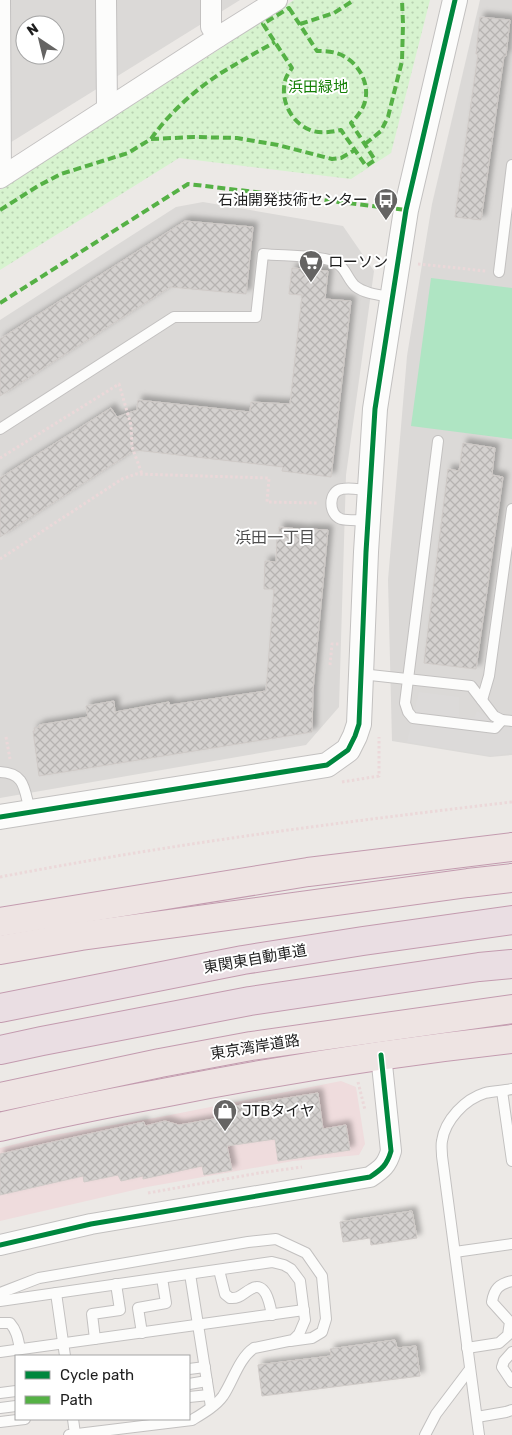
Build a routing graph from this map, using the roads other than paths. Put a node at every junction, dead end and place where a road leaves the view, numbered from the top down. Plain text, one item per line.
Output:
1 (0, 0) edge
2 (106, 0) edge
3 (211, 0) edge
4 (277, 0) edge
5 (456, 0) edge
6 (218, 37) junction
7 (107, 109) junction
8 (512, 165) edge
9 (1, 178) edge
10 (499, 272) road end
11 (392, 297) junction
12 (0, 429) edge
13 (438, 441) dead end
14 (370, 490) junction
15 (512, 509) edge
16 (368, 520) junction
17 (361, 674) junction
18 (408, 678) junction
19 (482, 700) junction
20 (507, 721) edge
21 (0, 772) edge
22 (30, 811) junction
23 (0, 816) edge
24 (512, 847) edge
25 (512, 878) edge
26 (512, 920) edge
27 (0, 922) edge
28 (0, 950) edge
29 (512, 964) edge
30 (0, 1008) edge
31 (512, 1009) edge
32 (512, 1039) edge
33 (0, 1050) edge
34 (381, 1055) junction
35 (507, 1090) edge
36 (0, 1097) edge
37 (0, 1127) edge
38 (512, 1161) edge
39 (512, 1244) edge
40 (0, 1246) edge
41 (455, 1252) junction
42 (219, 1270) junction
43 (190, 1274) junction
44 (162, 1278) junction
45 (512, 1281) edge
46 (116, 1284) junction
47 (0, 1293) edge
48 (56, 1293) junction
49 (0, 1301) edge
50 (304, 1310) junction
51 (272, 1315) junction
52 (0, 1323) edge
53 (198, 1325) junction
54 (142, 1332) junction
55 (95, 1339) junction
56 (285, 1342) junction
57 (63, 1344) junction
58 (468, 1348) junction
59 (20, 1349) junction
60 (0, 1352) edge
61 (512, 1352) edge
62 (64, 1355) edge
63 (205, 1367) junction
64 (190, 1369) edge
65 (470, 1369) junction
66 (207, 1381) junction
67 (512, 1382) edge
68 (190, 1384) edge
69 (15, 1390) edge
70 (0, 1393) edge
71 (209, 1395) junction
72 (190, 1397) edge
73 (15, 1406) edge
74 (211, 1407) junction
75 (0, 1408) edge
76 (512, 1410) edge
77 (477, 1417) junction
78 (17, 1420) edge
79 (73, 1420) edge
80 (0, 1422) edge
81 (72, 1435) edge
82 (425, 1435) edge
83 (480, 1435) edge

1 - 9 street
2 - 7 street
3 - 6 street
4 - 6 street
5 - 11 street
6 - 7 street
7 - 9 street
8 - 10 lane
11 - 12 lane
11 - 14 street
13 - 18 lane
14 - 16 street
14 - 16 lane
15 - 19 lane
16 - 17 street
17 - 18 lane
17 - 22 street
18 - 19 lane
18 - 20 lane
19 - 20 lane
21 - 22 lane
22 - 23 street
24 - 27 highway
25 - 28 highway
26 - 30 highway, 東関東自動車道
29 - 33 highway
31 - 36 highway, 東京湾岸道路
32 - 34 highway
34 - 37 highway
34 - 40 street
35 - 38 lane
35 - 41 lane
39 - 41 lane
41 - 58 lane
42 - 43 lane
42 - 50 lane
42 - 51 lane
43 - 44 lane
43 - 53 lane
44 - 46 lane
44 - 54 lane
45 - 58 lane
46 - 48 lane
46 - 55 lane
47 - 56 lane
48 - 49 lane
48 - 57 lane
50 - 51 lane
50 - 56 lane
51 - 53 lane
52 - 59 lane
53 - 54 lane
53 - 63 lane
54 - 55 lane
55 - 57 lane
56 - 74 lane
57 - 59 lane
57 - 62 lane
58 - 65 lane
59 - 60 lane
61 - 67 lane
63 - 64 lane
63 - 66 lane
65 - 77 lane
65 - 82 lane
66 - 68 lane
66 - 71 lane
69 - 70 lane
71 - 72 lane
71 - 74 lane
73 - 75 lane
74 - 81 lane
76 - 77 lane
77 - 83 lane
78 - 80 lane
79 - 81 lane

